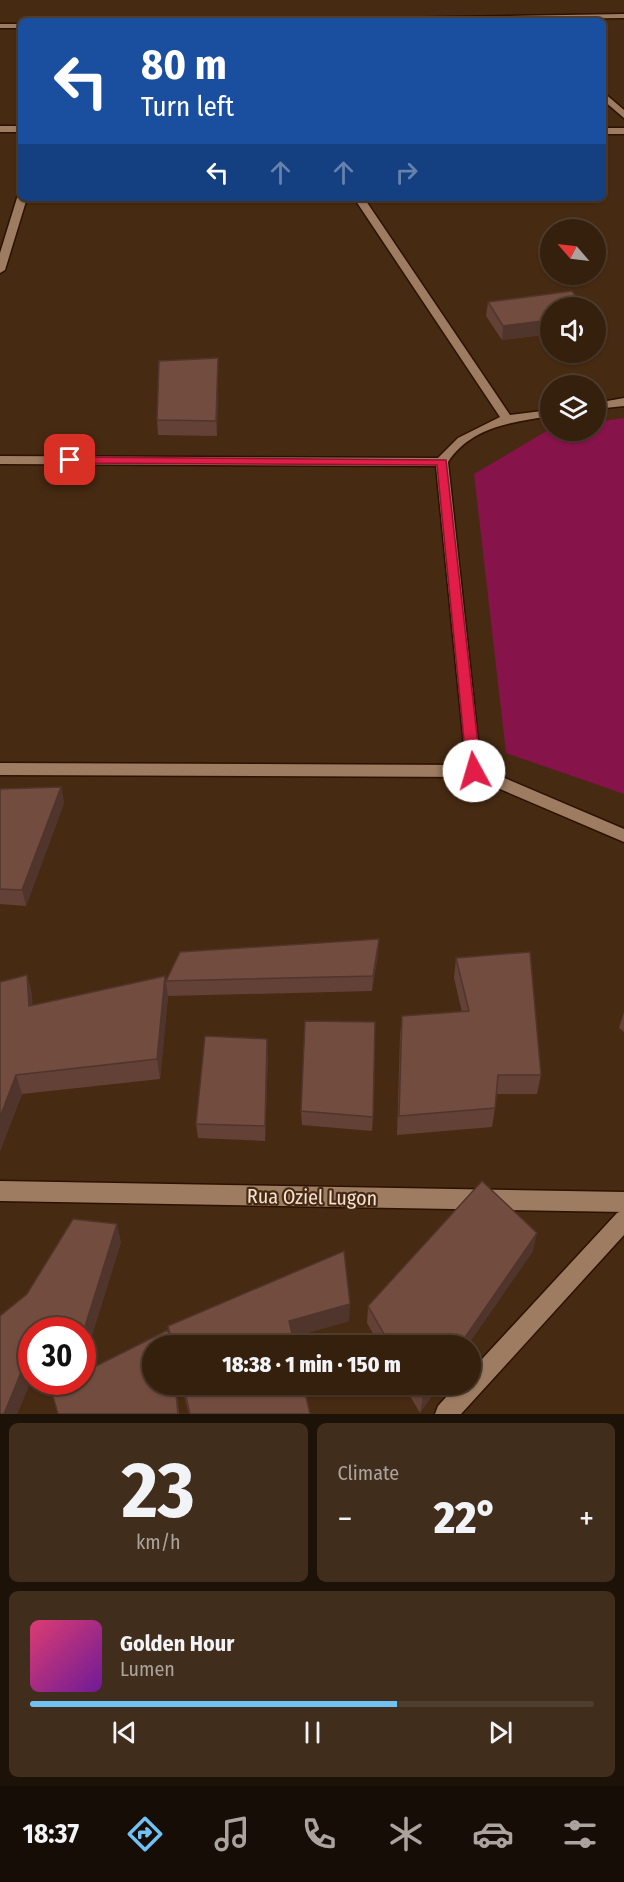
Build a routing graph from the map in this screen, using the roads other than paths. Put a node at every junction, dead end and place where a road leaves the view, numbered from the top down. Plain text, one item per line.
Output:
1 (624, 16) edge
2 (558, 18) edge
3 (0, 26) edge
4 (18, 26) edge
5 (606, 98) edge
6 (624, 115) edge
7 (0, 129) edge
8 (18, 129) edge
9 (606, 131) edge
10 (624, 131) edge
11 (21, 201) edge
12 (361, 201) edge
13 (0, 270) edge
14 (624, 402) edge
15 (606, 405) edge
16 (540, 414) edge
17 (507, 419) junction
18 (0, 460) edge
19 (442, 462) junction
20 (0, 769) edge
21 (474, 771) junction
22 (624, 836) edge
23 (0, 1191) edge
24 (624, 1202) edge
25 (624, 1220) edge
26 (446, 1414) edge

1 - 2 street
3 - 4 street
5 - 6 street
7 - 8 street
9 - 10 street
11 - 13 street
12 - 17 street
14 - 15 street
16 - 17 street
17 - 19 street
18 - 19 street
19 - 21 street
20 - 21 street
21 - 22 street
23 - 24 street, Rua Oziel Lugon
25 - 26 street

